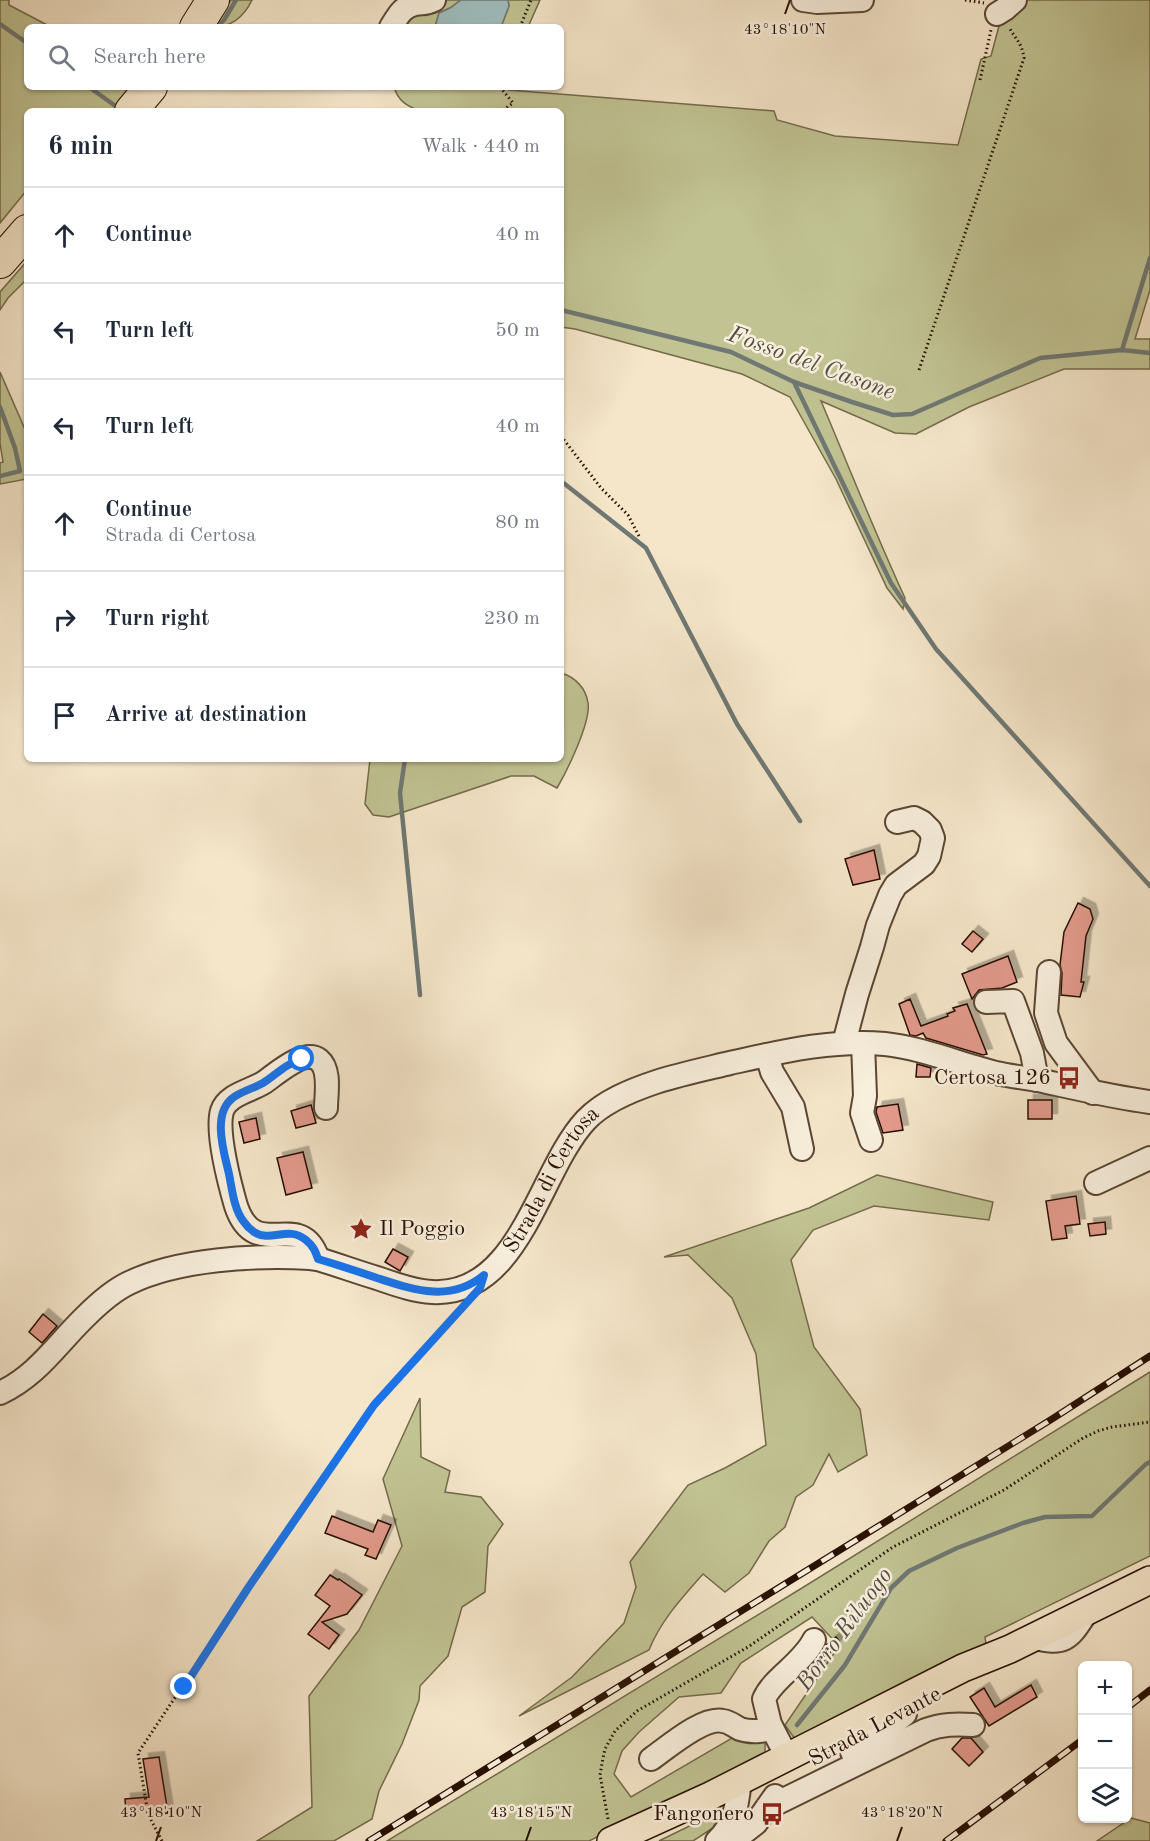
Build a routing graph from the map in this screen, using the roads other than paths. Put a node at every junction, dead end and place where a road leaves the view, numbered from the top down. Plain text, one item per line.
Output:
1 (213, 0) edge
2 (434, 0) edge
3 (803, 0) edge
4 (862, 0) edge
5 (198, 24) edge
6 (393, 24) edge
7 (148, 90) edge
8 (134, 108) edge
9 (24, 234) edge
10 (0, 262) edge
11 (897, 822) dead end
12 (1048, 972) dead end
13 (986, 1002) dead end
14 (853, 1043) junction
15 (768, 1055) junction
16 (1037, 1080) junction
17 (1093, 1093) junction
18 (1150, 1102) edge
19 (326, 1108) dead end
20 (871, 1140) dead end
21 (802, 1149) dead end
22 (1150, 1158) edge
23 (1096, 1183) dead end
24 (318, 1259) junction
25 (0, 1393) edge
26 (1145, 1586) edge
27 (814, 1640) dead end
28 (1021, 1643) junction
29 (973, 1725) dead end
30 (772, 1729) junction
31 (787, 1757) junction
32 (651, 1760) dead end
33 (751, 1799) junction
34 (610, 1831) edge
35 (650, 1841) edge
36 (717, 1841) edge
37 (733, 1841) edge

1 - 5 highway
2 - 6 street
3 - 4 street
7 - 8 highway
9 - 10 highway
11 - 14 street
12 - 17 street
13 - 16 street
14 - 15 street, Strada di Certosa
14 - 16 street, Strada di Certosa
14 - 20 street
15 - 21 street
15 - 24 street, Strada di Certosa
16 - 17 street, Strada di Certosa
17 - 18 street, Strada di Certosa
19 - 24 street
22 - 23 street
24 - 25 street, Strada di Certosa
26 - 28 main road, Strada Levante
27 - 30 street
28 - 31 main road, Strada Levante
28 - 33 main road, Strada Levante
29 - 33 street
30 - 31 street
30 - 32 street
31 - 33 main road, Strada Levante
33 - 34 main road
33 - 35 main road
33 - 36 street
33 - 37 street

